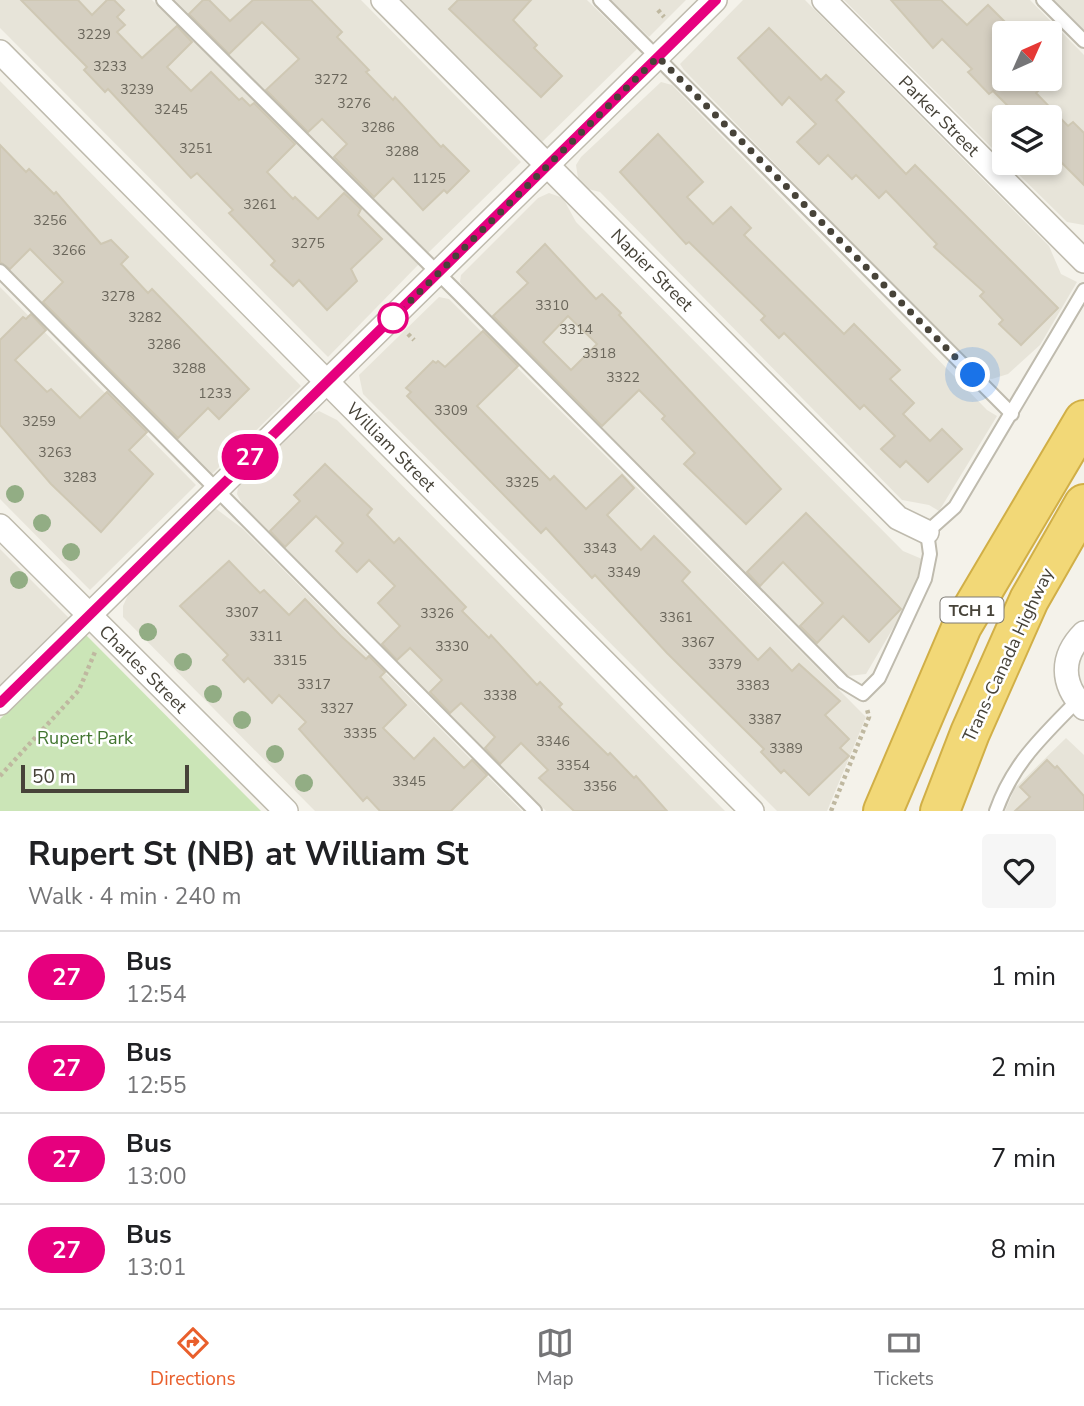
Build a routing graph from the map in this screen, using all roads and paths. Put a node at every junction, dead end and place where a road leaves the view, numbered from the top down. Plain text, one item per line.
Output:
1 (163, 0) edge
2 (383, 0) edge
3 (600, 0) edge
4 (715, 0) edge
5 (824, 0) edge
6 (1043, 0) edge
7 (658, 10) dead end
8 (664, 17) dead end
9 (1084, 41) edge
10 (0, 52) edge
11 (658, 57) junction
12 (546, 164) junction
13 (1084, 261) edge
14 (0, 271) edge
15 (439, 273) junction
16 (1084, 290) edge
17 (408, 334) dead end
18 (414, 340) dead end
19 (328, 383) junction
20 (1012, 414) junction
21 (1084, 420) edge
22 (216, 490) junction
23 (1084, 504) edge
24 (0, 526) edge
25 (927, 532) junction
26 (89, 616) junction
27 (1084, 633) edge
28 (95, 652) dead end
29 (863, 694) junction
30 (0, 703) edge
31 (1081, 704) edge
32 (0, 776) edge
33 (286, 811) edge
34 (535, 811) edge
35 (752, 811) edge
36 (831, 811) edge
37 (883, 811) edge
38 (940, 811) edge
39 (996, 811) edge

1 - 15 lane
2 - 12 street, Napier Street
3 - 11 lane
4 - 11 street
5 - 13 street, Parker Street
6 - 9 lane
7 - 8 path
10 - 19 street, William Street
11 - 12 street
11 - 20 lane
12 - 15 street
12 - 25 street, Napier Street
14 - 22 lane
15 - 19 street
15 - 29 lane
16 - 20 lane
17 - 18 path
19 - 22 street
19 - 35 street, William Street
20 - 25 lane
21 - 37 highway, TCH 1
22 - 26 street
22 - 34 lane
23 - 38 highway, Trans-Canada Highway / TCH 1
24 - 26 street, Charles Street
25 - 29 lane
26 - 30 street
26 - 33 street, Charles Street
27 - 31 street
28 - 32 path
29 - 36 path
31 - 39 lane

